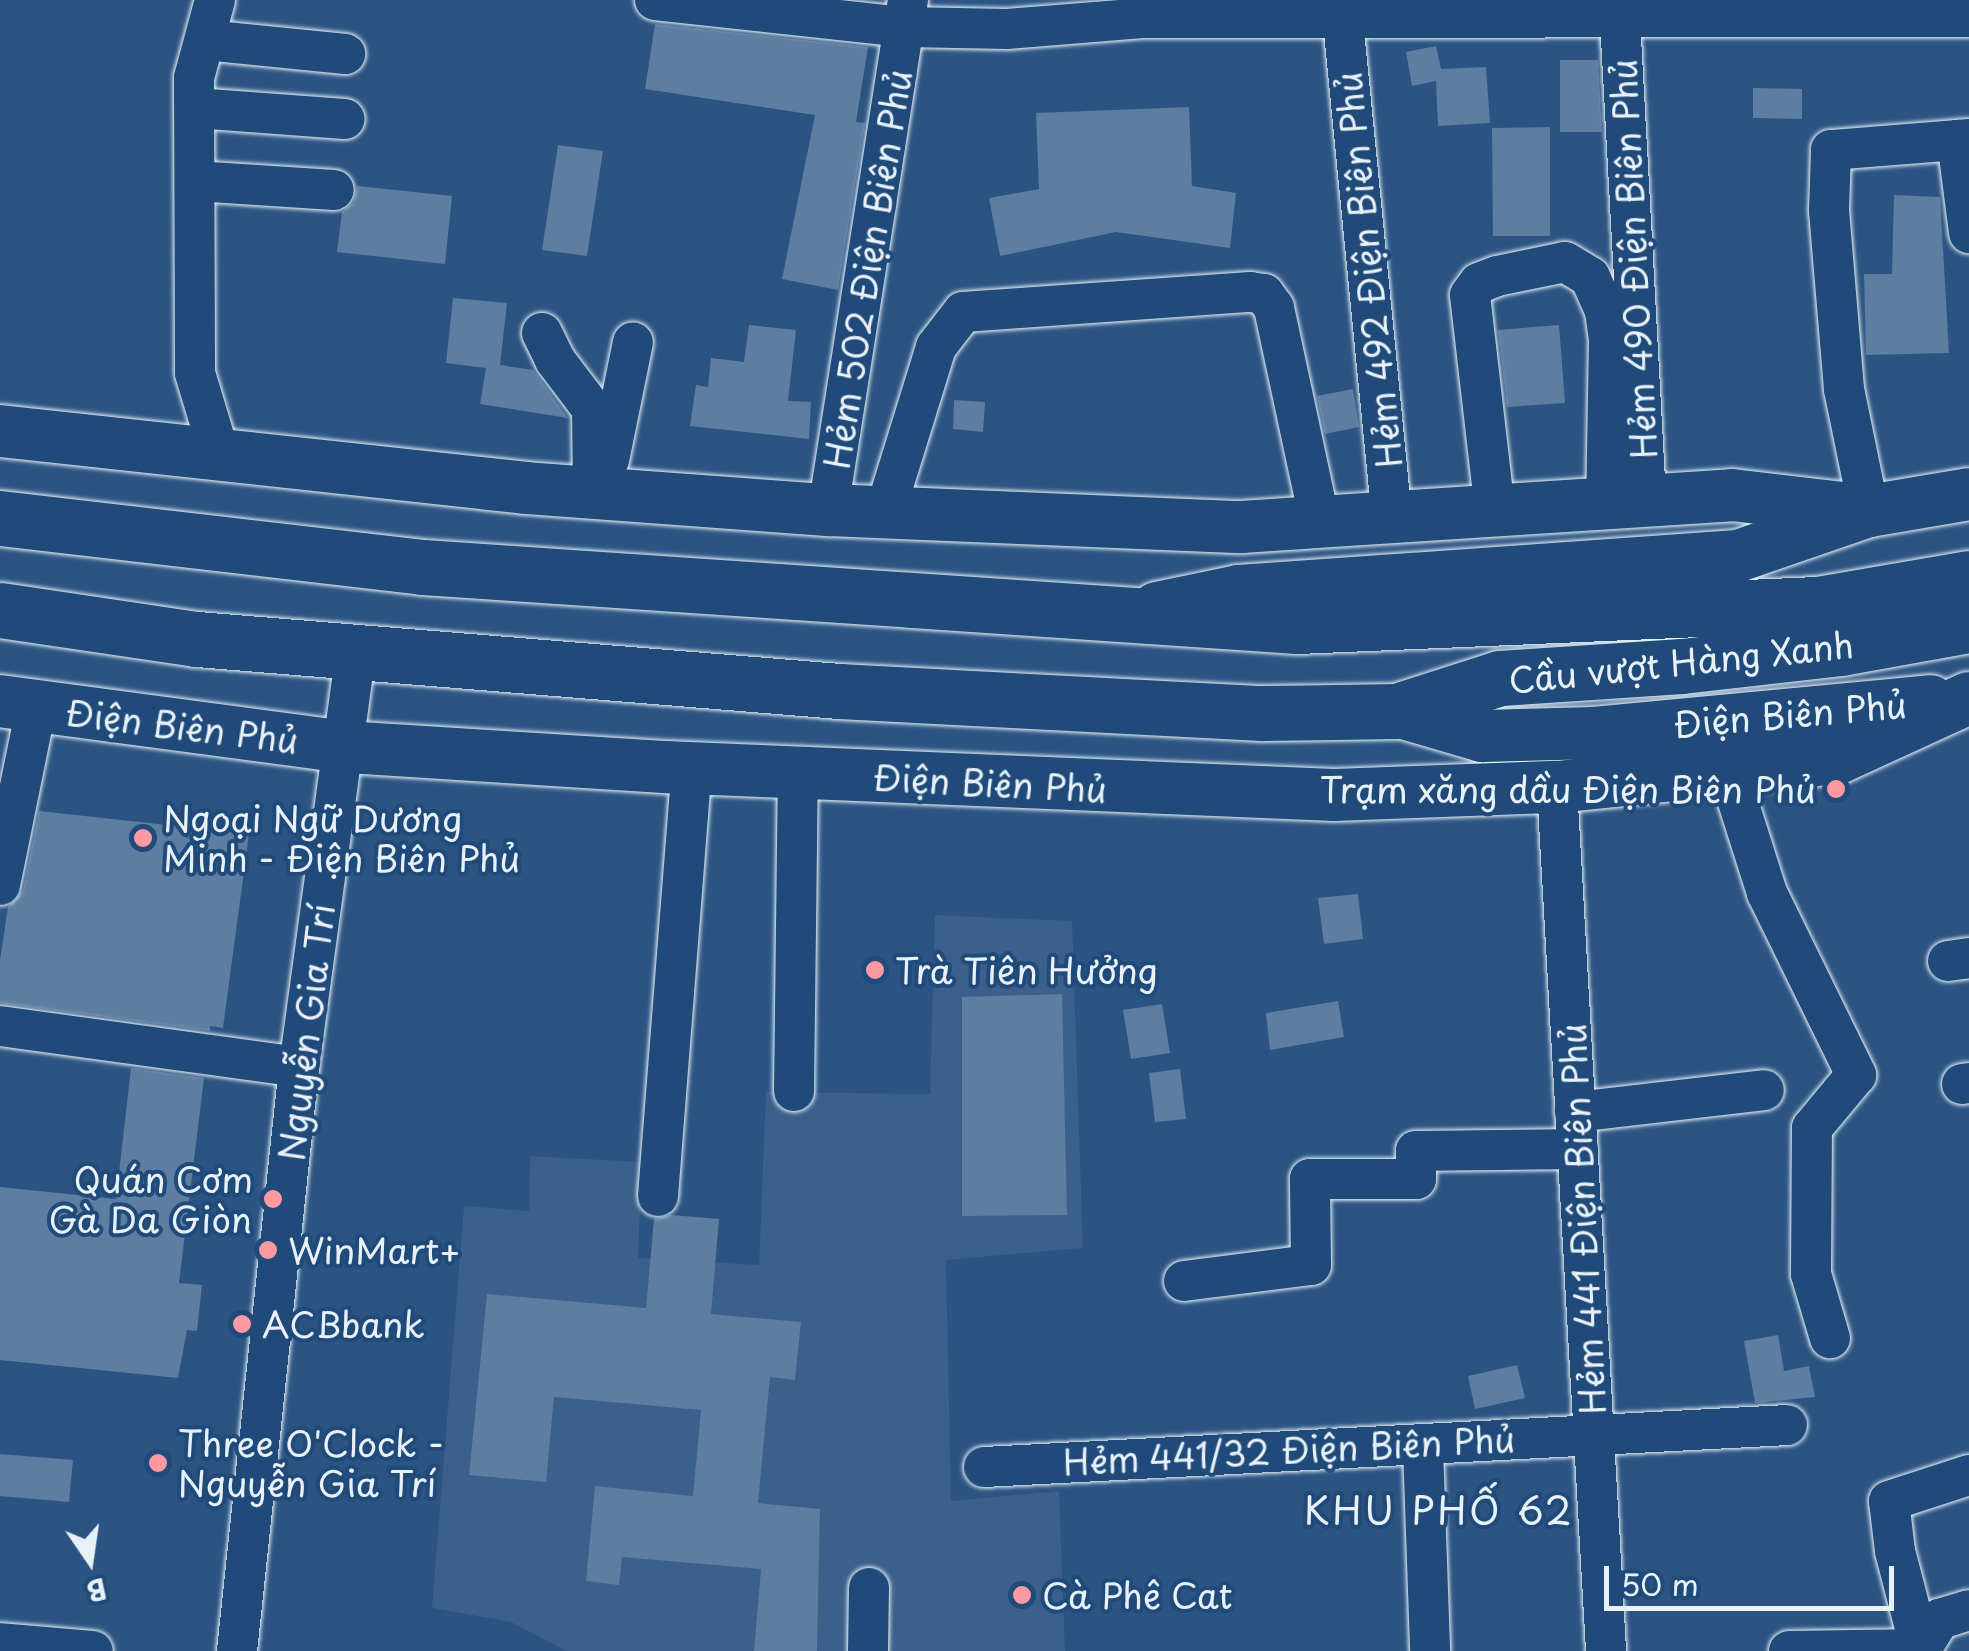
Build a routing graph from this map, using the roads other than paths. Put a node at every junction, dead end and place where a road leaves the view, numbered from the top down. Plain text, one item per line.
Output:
1 (216, 0) edge
2 (655, 0) edge
3 (1579, 10) edge
4 (1060, 12) edge
5 (906, 14) edge
6 (1969, 17) edge
7 (1620, 19) junction
8 (1343, 20) junction
9 (204, 40) junction
10 (345, 54) dead end
11 (195, 108) junction
12 (345, 120) dead end
13 (1963, 139) edge
14 (195, 180) junction
15 (334, 190) dead end
16 (1969, 233) edge
17 (542, 333) dead end
18 (633, 342) dead end
19 (0, 431) edge
20 (219, 452) junction
21 (597, 493) junction
22 (1969, 494) edge
23 (1626, 501) junction
24 (828, 510) junction
25 (1495, 511) junction
26 (1869, 511) junction
27 (885, 512) junction
28 (0, 518) edge
29 (1392, 519) junction
30 (1320, 523) junction
31 (1969, 578) edge
32 (0, 610) edge
33 (1134, 613) junction
34 (1969, 625) edge
35 (356, 652) junction
36 (1969, 698) edge
37 (18, 704) edge
38 (1396, 711) junction
39 (346, 746) junction
40 (692, 768) junction
41 (1728, 770) junction
42 (798, 774) junction
43 (1556, 787) junction
44 (0, 884) edge
45 (0, 1026) edge
46 (299, 1067) junction
47 (794, 1090) dead end
48 (1764, 1090) dead end
49 (1576, 1131) junction
50 (658, 1196) dead end
51 (1184, 1280) dead end
52 (1830, 1338) dead end
53 (1787, 1425) dead end
54 (1594, 1433) junction
55 (1423, 1447) junction
56 (984, 1467) dead end
57 (1969, 1476) edge
58 (869, 1588) dead end
59 (1969, 1610) edge
60 (0, 1643) edge
61 (1921, 1650) edge
62 (93, 1651) edge
63 (237, 1651) edge
64 (868, 1651) edge
65 (1430, 1651) edge
66 (1606, 1651) edge
67 (1789, 1651) edge

1 - 9 street
2 - 5 street
3 - 7 street
3 - 8 street
4 - 5 street
4 - 8 street
5 - 24 street, Hẻm 502 Điện Biên Phủ
6 - 7 street
7 - 23 street, Hẻm 490 Điện Biên Phủ
8 - 29 street, Hẻm 492 Điện Biên Phủ
9 - 10 street
9 - 11 street
11 - 12 street
11 - 14 street
13 - 16 street
13 - 26 street
14 - 15 street
14 - 20 street
17 - 21 street
18 - 21 street
19 - 20 main road
20 - 21 main road
21 - 24 main road
22 - 26 main road
23 - 25 main road
23 - 25 street
23 - 26 main road
24 - 27 main road
25 - 29 main road
26 - 33 main road
27 - 30 main road
27 - 30 street
28 - 33 highway
29 - 30 main road
31 - 33 highway, Cầu vượt Hàng Xanh
32 - 35 highway, Điện Biên Phủ
34 - 38 highway, Cầu vượt Hàng Xanh
35 - 38 highway, Điện Biên Phủ
35 - 39 street, Nguyễn Gia Trí
36 - 38 main road, Điện Biên Phủ
36 - 41 main road, Điện Biên Phủ
37 - 39 main road, Điện Biên Phủ
37 - 44 street
39 - 40 main road, Điện Biên Phủ
39 - 46 street, Nguyễn Gia Trí
40 - 42 main road, Điện Biên Phủ
40 - 50 street
41 - 43 main road, Điện Biên Phủ
41 - 52 street
42 - 43 main road, Điện Biên Phủ
42 - 47 street
43 - 49 street, Hẻm 441 Điện Biên Phủ
45 - 46 street
46 - 63 street, Nguyễn Gia Trí
48 - 49 street
49 - 51 street
49 - 54 street, Hẻm 441 Điện Biên Phủ
53 - 54 street, Hẻm 441/32 Điện Biên Phủ
54 - 55 street, Hẻm 441/32 Điện Biên Phủ
54 - 66 street, Hẻm 441 Điện Biên Phủ
55 - 56 street, Hẻm 441/32 Điện Biên Phủ
55 - 65 street
57 - 61 street
58 - 64 street
59 - 61 street
60 - 62 street
61 - 67 street

